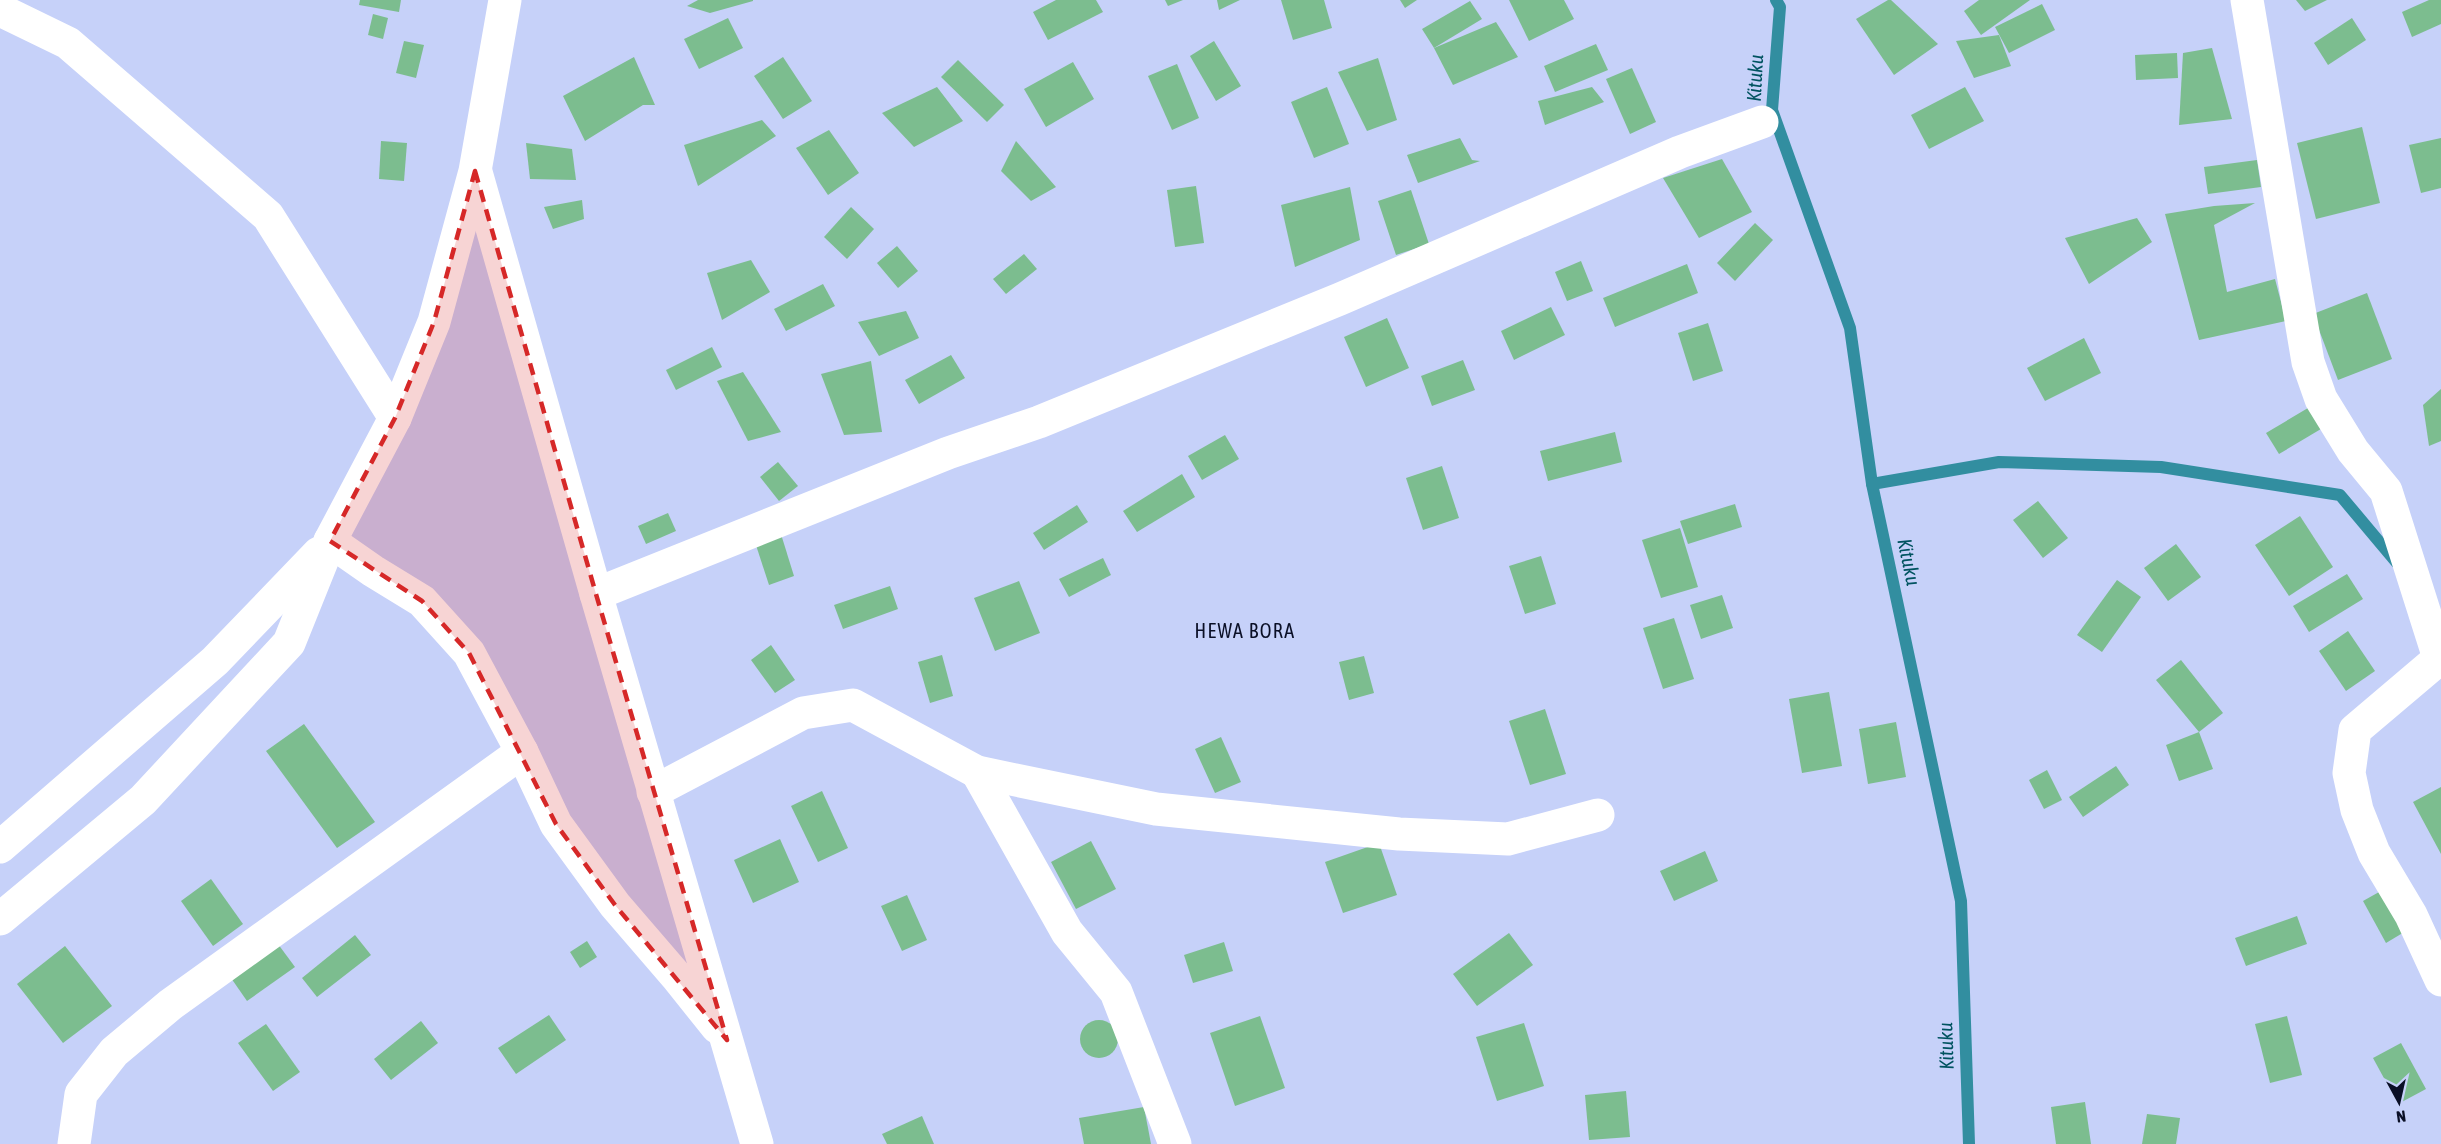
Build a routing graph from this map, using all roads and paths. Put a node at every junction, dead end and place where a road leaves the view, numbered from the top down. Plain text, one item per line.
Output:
1 (505, 0) edge
2 (2247, 0) edge
3 (0, 10) edge
4 (1762, 122) dead end
5 (475, 171) junction
6 (395, 418) junction
7 (330, 541) junction
8 (596, 594) junction
9 (2440, 658) edge
10 (522, 752) junction
11 (977, 771) junction
12 (654, 792) junction
13 (1598, 815) dead end
14 (0, 847) edge
15 (0, 919) edge
16 (2441, 980) edge
17 (727, 1040) junction
18 (75, 1144) edge
19 (757, 1144) edge
20 (1175, 1144) edge

1 - 5 street
2 - 9 street
3 - 6 street
4 - 8 street
5 - 6 street
5 - 8 street
6 - 7 street
7 - 10 street
7 - 14 street
7 - 15 street
8 - 12 street
9 - 16 street
10 - 17 street
10 - 18 street
11 - 12 street
11 - 13 street
11 - 20 street
12 - 17 street
17 - 19 street

